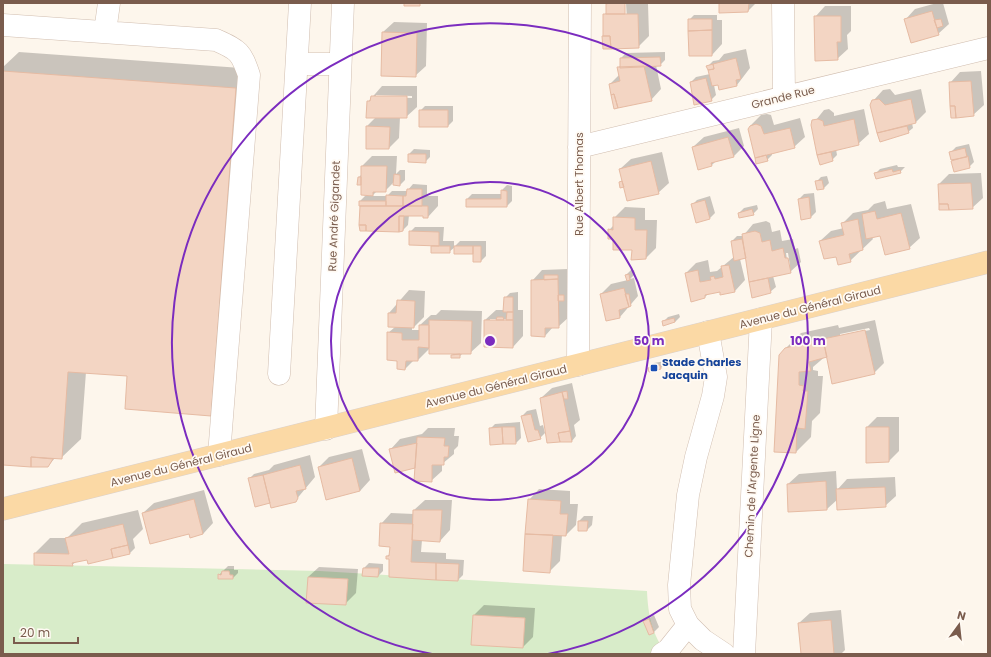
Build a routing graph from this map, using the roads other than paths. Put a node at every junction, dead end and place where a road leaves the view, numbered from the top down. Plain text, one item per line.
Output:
1 (109, 3) edge
2 (300, 3) edge
3 (343, 3) edge
4 (580, 3) edge
5 (783, 3) edge
6 (3, 25) edge
7 (105, 32) junction
8 (988, 48) edge
9 (297, 64) junction
10 (340, 64) junction
11 (784, 96) junction
12 (579, 147) junction
13 (988, 262) edge
14 (761, 319) junction
15 (708, 332) junction
16 (578, 365) junction
17 (279, 374) dead end
18 (326, 428) junction
19 (219, 455) junction
20 (3, 509) edge
21 (688, 625) junction
22 (662, 654) edge
23 (724, 654) edge
24 (744, 654) edge

1 - 7 street
2 - 9 street
3 - 10 street, Rue André Gigandet
4 - 12 street, Rue Albert Thomas
5 - 11 street
6 - 7 street
7 - 19 street
8 - 11 street, Grande Rue
9 - 10 street
9 - 17 street
10 - 18 street, Rue André Gigandet
11 - 12 street, Grande Rue
12 - 16 street, Rue Albert Thomas
13 - 14 main road, Avenue du Général Giraud
14 - 15 main road, Avenue du Général Giraud
14 - 24 street, Chemin de l'Argente Ligne
15 - 16 main road, Avenue du Général Giraud
15 - 21 street
16 - 18 main road, Avenue du Général Giraud
18 - 19 main road, Avenue du Général Giraud
19 - 20 main road, Avenue du Général Giraud
21 - 22 street
21 - 23 street

